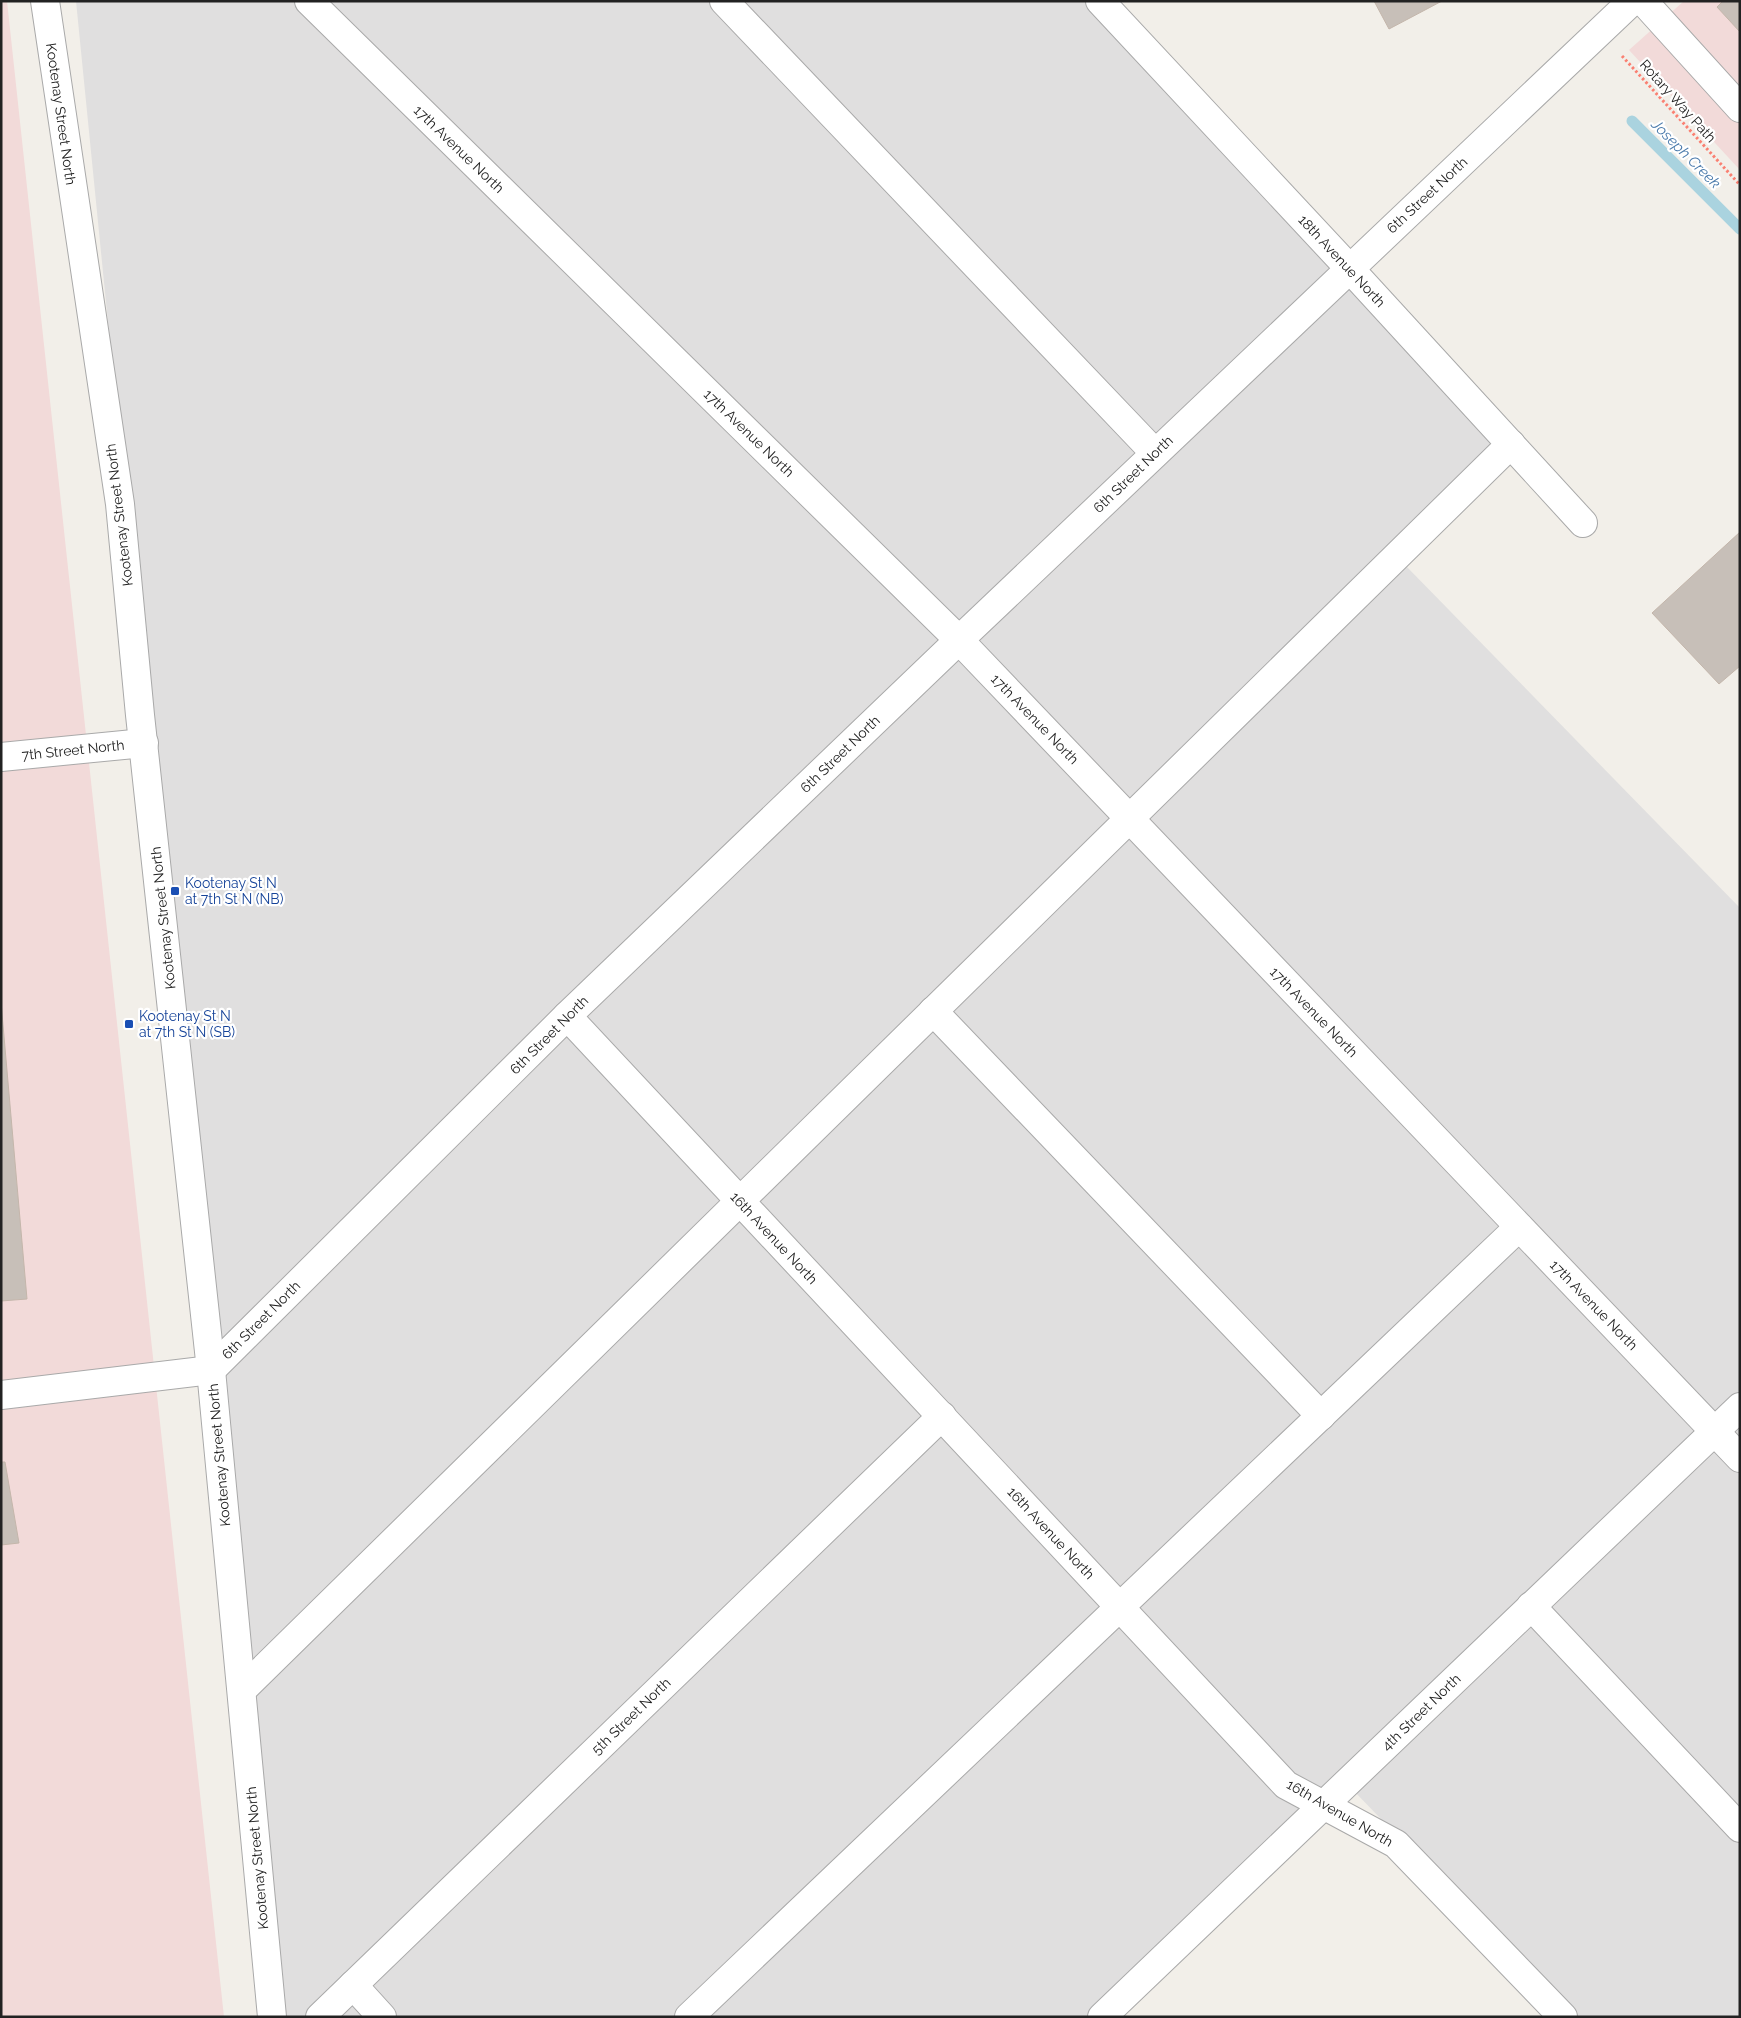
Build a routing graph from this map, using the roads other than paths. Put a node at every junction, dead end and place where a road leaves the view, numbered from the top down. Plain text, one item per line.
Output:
1 (44, 1) edge
2 (309, 1) edge
3 (724, 1) edge
4 (1100, 1) edge
5 (1632, 1) edge
6 (1643, 1) edge
7 (1740, 108) edge
8 (1350, 269) junction
9 (1511, 444) junction
10 (1155, 453) junction
11 (1583, 523) dead end
12 (959, 640) junction
13 (144, 743) junction
14 (1, 757) edge
15 (1129, 818) junction
16 (933, 1011) junction
17 (567, 1016) junction
18 (740, 1201) junction
19 (1519, 1227) junction
20 (211, 1370) junction
21 (1, 1395) edge
22 (1740, 1407) edge
23 (942, 1416) junction
24 (1321, 1416) junction
25 (1714, 1432) junction
26 (1740, 1458) edge
27 (1531, 1606) junction
28 (1120, 1607) junction
29 (242, 1690) junction
30 (1324, 1805) junction
31 (1740, 1828) edge
32 (353, 1985) junction
33 (272, 2017) edge
34 (320, 2017) edge
35 (382, 2017) edge
36 (689, 2017) edge
37 (1102, 2017) edge
38 (1563, 2017) edge

1 - 13 street, Kootenay Street North
2 - 12 street, 17th Avenue North
3 - 10 street
4 - 8 street, 18th Avenue North
5 - 8 street, 6th Street North
6 - 7 street
8 - 9 street, 18th Avenue North
8 - 10 street, 6th Street North
9 - 11 street, 18th Avenue North
9 - 15 street
10 - 12 street, 6th Street North
12 - 15 street, 17th Avenue North
12 - 17 street, 6th Street North
13 - 14 street, 7th Street North
13 - 20 street, Kootenay Street North
15 - 16 street
15 - 19 street, 17th Avenue North
16 - 18 street
16 - 24 street
17 - 18 street, 16th Avenue North
17 - 20 street, 6th Street North
18 - 23 street, 16th Avenue North
18 - 29 street
19 - 24 street
19 - 25 street, 17th Avenue North
20 - 21 street, 6th Street North
20 - 29 street, Kootenay Street North
22 - 25 street, 4th Street North
23 - 28 street, 16th Avenue North
23 - 32 street, 5th Street North
24 - 28 street
25 - 26 street, 17th Avenue North
25 - 27 street, 4th Street North
27 - 30 street, 4th Street North
27 - 31 street
28 - 30 street, 16th Avenue North
28 - 36 street
29 - 33 street, Kootenay Street North
30 - 37 street, 4th Street North
30 - 38 street, 16th Avenue North
32 - 34 street, 5th Street North
32 - 35 street

